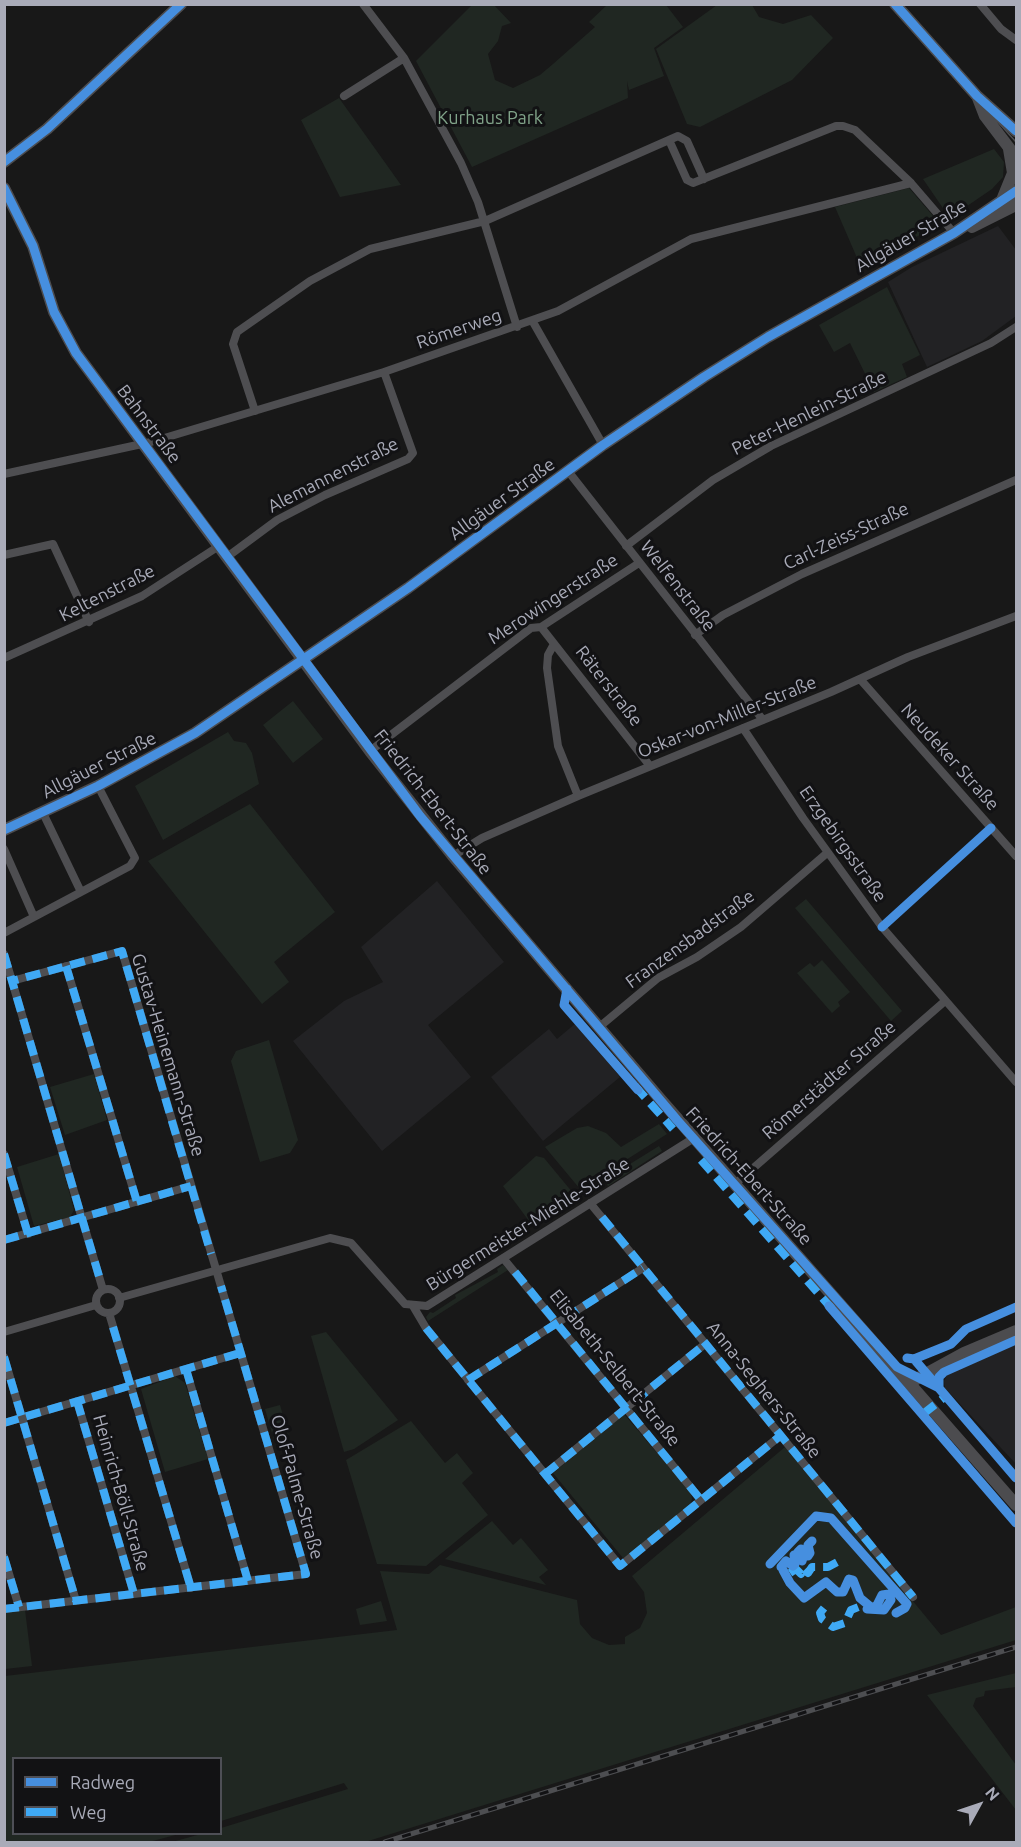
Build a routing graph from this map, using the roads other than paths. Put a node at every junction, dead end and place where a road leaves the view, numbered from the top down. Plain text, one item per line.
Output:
1 (181, 4) edge
2 (363, 4) edge
3 (895, 4) edge
4 (980, 4) edge
5 (1017, 40) edge
6 (404, 58) junction
7 (344, 96) dead end
8 (978, 96) junction
9 (1017, 130) edge
10 (669, 140) junction
11 (1013, 152) edge
12 (4, 162) edge
13 (704, 179) junction
14 (910, 183) junction
15 (4, 188) edge
16 (1017, 191) edge
17 (1002, 200) junction
18 (1017, 205) edge
19 (485, 221) junction
20 (954, 233) junction
21 (532, 322) junction
22 (517, 327) junction
23 (1017, 327) edge
24 (384, 372) junction
25 (255, 411) junction
26 (142, 444) junction
27 (603, 445) junction
28 (568, 471) junction
29 (4, 474) edge
30 (1017, 480) edge
31 (219, 546) junction
32 (626, 546) junction
33 (4, 555) edge
34 (227, 557) junction
35 (639, 563) junction
36 (1017, 616) edge
37 (89, 622) junction
38 (541, 627) junction
39 (695, 635) junction
40 (554, 644) junction
41 (4, 658) edge
42 (303, 659) junction
43 (860, 679) junction
44 (763, 720) junction
45 (743, 728) junction
46 (370, 750) junction
47 (650, 766) junction
48 (98, 786) junction
49 (578, 796) junction
50 (43, 813) junction
51 (4, 830) edge
52 (4, 849) edge
53 (827, 853) junction
54 (453, 856) junction
55 (1017, 856) edge
56 (81, 892) junction
57 (34, 917) junction
58 (4, 933) edge
59 (4, 954) edge
60 (66, 966) junction
61 (12, 981) junction
62 (945, 1001) junction
63 (598, 1028) junction
64 (1017, 1082) edge
65 (694, 1138) junction
66 (4, 1154) edge
67 (735, 1184) junction
68 (191, 1186) junction
69 (137, 1202) junction
70 (590, 1203) junction
71 (82, 1218) junction
72 (28, 1234) junction
73 (4, 1240) edge
74 (503, 1258) junction
75 (643, 1268) junction
76 (216, 1269) junction
77 (103, 1290) junction
78 (119, 1298) junction
79 (96, 1305) junction
80 (413, 1306) junction
81 (109, 1313) junction
82 (557, 1323) junction
83 (1017, 1331) edge
84 (4, 1332) edge
85 (705, 1344) junction
86 (240, 1353) junction
87 (4, 1357) edge
88 (186, 1369) junction
89 (468, 1380) junction
90 (911, 1382) junction
91 (131, 1386) junction
92 (77, 1401) junction
93 (626, 1408) junction
94 (22, 1418) junction
95 (4, 1423) edge
96 (780, 1436) junction
97 (545, 1474) junction
98 (701, 1500) junction
99 (1017, 1505) edge
100 (4, 1557) edge
101 (248, 1581) junction
102 (191, 1588) junction
103 (155, 1592) joint
104 (134, 1594) junction
105 (913, 1597) dead end
106 (76, 1601) junction
107 (19, 1607) junction
108 (4, 1609) edge

1 - 12 street
2 - 6 street
3 - 8 street
4 - 5 street
6 - 7 street
6 - 19 street
8 - 9 street
8 - 11 street
10 - 13 street
10 - 13 street
10 - 19 street
11 - 17 street
13 - 14 street
14 - 20 street
14 - 21 street, Römerweg
15 - 26 street, Bahnstraße
16 - 17 street, Allgäuer Straße
17 - 20 street, Allgäuer Straße
18 - 20 street, Allgäuer Straße
19 - 22 street
19 - 25 street
20 - 27 street, Allgäuer Straße
21 - 22 street, Römerweg
21 - 27 street
22 - 24 street, Römerweg
23 - 32 street, Peter-Henlein-Straße
24 - 25 street, Römerweg
24 - 34 street, Alemannenstraße
25 - 26 street, Römerweg
26 - 29 street, Römerweg
26 - 31 street, Bahnstraße
27 - 28 street, Allgäuer Straße
28 - 32 street, Welfenstraße
28 - 42 street, Allgäuer Straße
30 - 39 street, Carl-Zeiss-Straße
31 - 34 street, Bahnstraße
31 - 37 street, Keltenstraße
32 - 35 street, Welfenstraße
33 - 37 street
34 - 42 street, Bahnstraße
35 - 38 street, Merowingerstraße
35 - 39 street, Welfenstraße
36 - 43 street, Oskar-von-Miller-Straße
37 - 41 street, Keltenstraße
38 - 40 street, Räterstraße
38 - 46 street, Merowingerstraße
39 - 44 street, Welfenstraße
40 - 47 street, Räterstraße
40 - 49 street
42 - 46 street, Friedrich-Ebert-Straße
42 - 48 street, Allgäuer Straße
43 - 44 street, Oskar-von-Miller-Straße
43 - 55 street, Neudeker Straße
44 - 45 street, Oskar-von-Miller-Straße
45 - 47 street, Oskar-von-Miller-Straße
45 - 53 street, Erzgebirgsstraße
46 - 54 street, Friedrich-Ebert-Straße
47 - 49 street, Oskar-von-Miller-Straße
48 - 50 street, Allgäuer Straße
48 - 56 street
49 - 54 street, Oskar-von-Miller-Straße
50 - 51 street, Allgäuer Straße
50 - 56 street
52 - 57 street
53 - 62 street, Erzgebirgsstraße
53 - 63 street, Franzensbadstraße
54 - 63 street, Friedrich-Ebert-Straße
56 - 57 street
57 - 58 street
59 - 61 street
60 - 61 street, Gustav-Heinemann-Straße
60 - 68 street, Gustav-Heinemann-Straße
60 - 69 street
61 - 71 street
62 - 64 street, Erzgebirgsstraße
62 - 67 street, Römerstädter Straße
63 - 65 street, Friedrich-Ebert-Straße
65 - 67 street, Friedrich-Ebert-Straße
65 - 70 street, Bürgermeister-Miehle-Straße
66 - 72 street
67 - 90 street, Friedrich-Ebert-Straße
68 - 69 street, Gustav-Heinemann-Straße
68 - 76 street, Gustav-Heinemann-Straße
69 - 71 street, Gustav-Heinemann-Straße
70 - 74 street, Bürgermeister-Miehle-Straße
70 - 75 street, Anna-Seghers-Straße
71 - 72 street, Gustav-Heinemann-Straße
71 - 77 street
72 - 73 street, Gustav-Heinemann-Straße
74 - 80 street, Bürgermeister-Miehle-Straße
74 - 82 street, Elisabeth-Selbert-Straße
75 - 82 street
75 - 85 street, Anna-Seghers-Straße
76 - 78 street, Bürgermeister-Miehle-Straße
76 - 80 street, Bürgermeister-Miehle-Straße
76 - 86 street, Olof-Palme-Straße
77 - 78 street
77 - 79 street
78 - 81 street
79 - 81 street
79 - 84 street
80 - 89 street
81 - 91 street
82 - 89 street
82 - 93 street, Elisabeth-Selbert-Straße
83 - 90 street
85 - 93 street
85 - 96 street, Anna-Seghers-Straße
86 - 88 street
86 - 101 street, Olof-Palme-Straße
87 - 94 street
88 - 91 street
88 - 101 street
89 - 97 street
90 - 99 street, Friedrich-Ebert-Straße
91 - 92 street
91 - 102 street
92 - 94 street
92 - 104 street, Heinrich-Böll-Straße
93 - 97 street
93 - 98 street, Elisabeth-Selbert-Straße
94 - 95 street
94 - 106 street
96 - 98 street
96 - 105 street, Anna-Seghers-Straße
97 - 98 street
100 - 107 street
101 - 102 street, Olof-Palme-Straße
102 - 103 street, Olof-Palme-Straße
103 - 104 street, Heinrich-Böll-Straße
104 - 106 street, Heinrich-Böll-Straße
106 - 107 street, Heinrich-Böll-Straße
107 - 108 street, Heinrich-Böll-Straße

